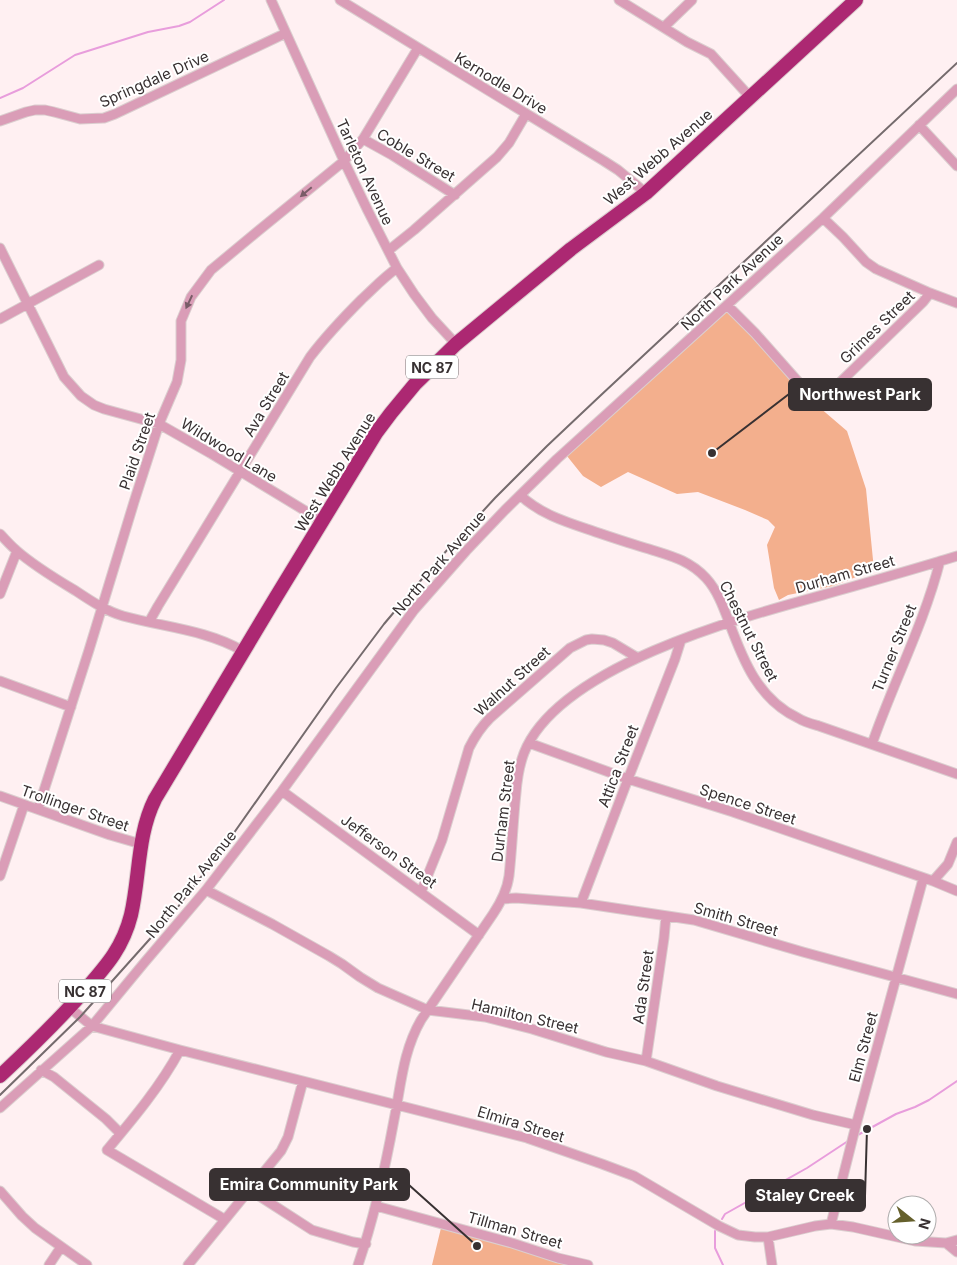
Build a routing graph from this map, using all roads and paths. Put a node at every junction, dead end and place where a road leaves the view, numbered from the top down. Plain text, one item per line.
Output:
1 (271, 0) edge
2 (340, 0) edge
3 (619, 0) edge
4 (692, 0) edge
5 (856, 0) edge
6 (664, 27) junction
7 (286, 33) junction
8 (418, 48) junction
9 (957, 89) edge
10 (750, 97) junction
11 (526, 114) junction
12 (0, 121) edge
13 (919, 125) junction
14 (364, 139) junction
15 (344, 161) junction
16 (957, 166) edge
17 (646, 192) junction
18 (454, 195) junction
19 (823, 218) junction
20 (0, 248) edge
21 (389, 250) junction
22 (99, 266) dead end
23 (397, 268) junction
24 (930, 293) junction
25 (957, 303) edge
26 (28, 304) junction
27 (727, 305) junction
28 (0, 319) edge
29 (456, 344) junction
30 (159, 424) junction
31 (240, 472) junction
32 (520, 495) junction
33 (322, 521) junction
34 (0, 534) edge
35 (17, 551) junction
36 (957, 556) edge
37 (940, 561) junction
38 (0, 594) edge
39 (102, 607) junction
40 (149, 622) junction
41 (729, 622) junction
42 (681, 640) junction
43 (243, 651) junction
44 (638, 658) junction
45 (0, 681) edge
46 (71, 708) junction
47 (529, 743) junction
48 (872, 744) junction
49 (957, 774) edge
50 (628, 779) junction
51 (282, 791) junction
52 (0, 796) edge
53 (24, 805) junction
54 (38, 809) junction
55 (957, 842) edge
56 (141, 844) junction
57 (0, 876) edge
58 (924, 879) junction
59 (933, 882) junction
60 (206, 890) junction
61 (957, 891) edge
62 (421, 892) junction
63 (502, 900) junction
64 (581, 903) junction
65 (666, 916) junction
66 (479, 935) junction
67 (896, 977) junction
68 (957, 994) edge
69 (70, 1008) junction
70 (428, 1010) junction
71 (92, 1026) junction
72 (180, 1050) junction
73 (646, 1061) junction
74 (41, 1070) junction
75 (0, 1076) edge
76 (303, 1081) junction
77 (397, 1105) junction
78 (0, 1108) edge
79 (856, 1126) junction
80 (120, 1133) junction
81 (250, 1190) junction
82 (0, 1191) edge
83 (376, 1206) junction
84 (224, 1219) junction
85 (832, 1224) junction
86 (768, 1237) junction
87 (957, 1240) edge
88 (946, 1243) junction
89 (366, 1244) junction
90 (61, 1247) junction
91 (957, 1252) edge
92 (48, 1265) edge
93 (87, 1265) edge
94 (188, 1265) edge
95 (358, 1265) edge
96 (588, 1265) edge
97 (772, 1265) edge

1 - 7 street, Tarleton Avenue
2 - 8 street, Kernodle Drive
3 - 6 street
4 - 6 street
5 - 10 highway, West Webb Avenue / NC 87
6 - 10 street
7 - 12 street, Springdale Drive
7 - 15 street, Tarleton Avenue
8 - 11 street, Kernodle Drive
8 - 14 street, Plaid Street
9 - 13 street, North Park Avenue
10 - 17 highway, West Webb Avenue / NC 87
11 - 17 street, Kernodle Drive
11 - 18 street
13 - 16 street
13 - 19 street, North Park Avenue
14 - 15 street, Plaid Street
14 - 18 street, Coble Street
15 - 21 street, Tarleton Avenue
15 -> 30 street, Plaid Street
17 - 29 highway, West Webb Avenue / NC 87
18 - 21 street
19 - 24 street
19 - 27 street, North Park Avenue
20 - 26 street, Wildwood Lane
21 - 23 street, Tarleton Avenue
22 - 26 street
23 - 29 street, Tarleton Avenue
23 - 31 street, Ava Street
24 - 25 street
24 - 27 street, Grimes Street
26 - 28 street
26 - 30 street, Wildwood Lane
27 - 32 street, North Park Avenue
29 - 33 highway, West Webb Avenue / NC 87
30 - 31 street, Wildwood Lane
30 - 39 street, Plaid Street
31 - 33 street, Wildwood Lane
31 - 40 street, Ava Street
32 - 41 street, Chestnut Street
32 - 51 street, North Park Avenue
33 - 43 highway, West Webb Avenue / NC 87
34 - 35 street
35 - 38 street
35 - 39 street
36 - 37 street, Durham Street
37 - 41 street, Durham Street
37 - 48 street, Turner Street
39 - 40 street
39 - 46 street, Plaid Street
40 - 43 street
41 - 42 street, Durham Street
41 - 48 street, Chestnut Street
42 - 44 street, Durham Street
42 - 50 street, Attica Street
43 - 56 highway, West Webb Avenue / NC 87
44 - 47 street, Durham Street
44 - 62 street, Walnut Street
45 - 46 street
46 - 54 street, Plaid Street
47 - 50 street, Spence Street
47 - 63 street, Durham Street
48 - 49 street, Chestnut Street
50 - 58 street, Spence Street
50 - 64 street, Attica Street
51 - 60 street, North Park Avenue
51 - 62 street, Jefferson Street
52 - 53 street, Trollinger Street
53 - 54 street, Trollinger Street
53 - 57 street
54 - 56 street, Trollinger Street
55 - 59 street
56 - 69 highway, West Webb Avenue / NC 87
58 - 59 street, Spence Street
58 - 67 street, Elm Street
59 - 61 street, Spence Street
60 - 70 street, Hamilton Street
60 - 71 street, North Park Avenue
62 - 66 street, Jefferson Street
63 - 64 street, Smith Street
63 - 66 street, Durham Street
64 - 65 street, Smith Street
65 - 67 street, Smith Street
65 - 73 street, Ada Street
66 - 70 street, Durham Street
67 - 68 street, Smith Street
67 - 79 street, Elm Street
69 - 71 street, Elmira Street
69 - 75 highway, West Webb Avenue / NC 87
70 - 73 street, Hamilton Street
70 - 77 street, Durham Street
71 - 72 street, Elmira Street
71 - 74 street, North Park Avenue
72 - 76 street, Elmira Street
72 - 80 street
73 - 79 street, Hamilton Street
74 - 78 street, North Park Avenue
74 - 80 street
76 - 77 street, Elmira Street
76 - 81 street
77 - 83 street, Durham Street
77 - 86 street, Elmira Street
79 - 85 street, Elm Street
80 - 84 street
81 - 84 street
81 - 89 street
82 - 90 street
83 - 89 street, Durham Street
83 - 96 street, Tillman Street
84 - 94 street
85 - 86 street, Elmira Street
85 - 88 street, Elmira Street
86 - 97 street
87 - 88 street, Elmira Street
88 - 91 street
89 - 95 street, Durham Street
90 - 92 street
90 - 93 street

